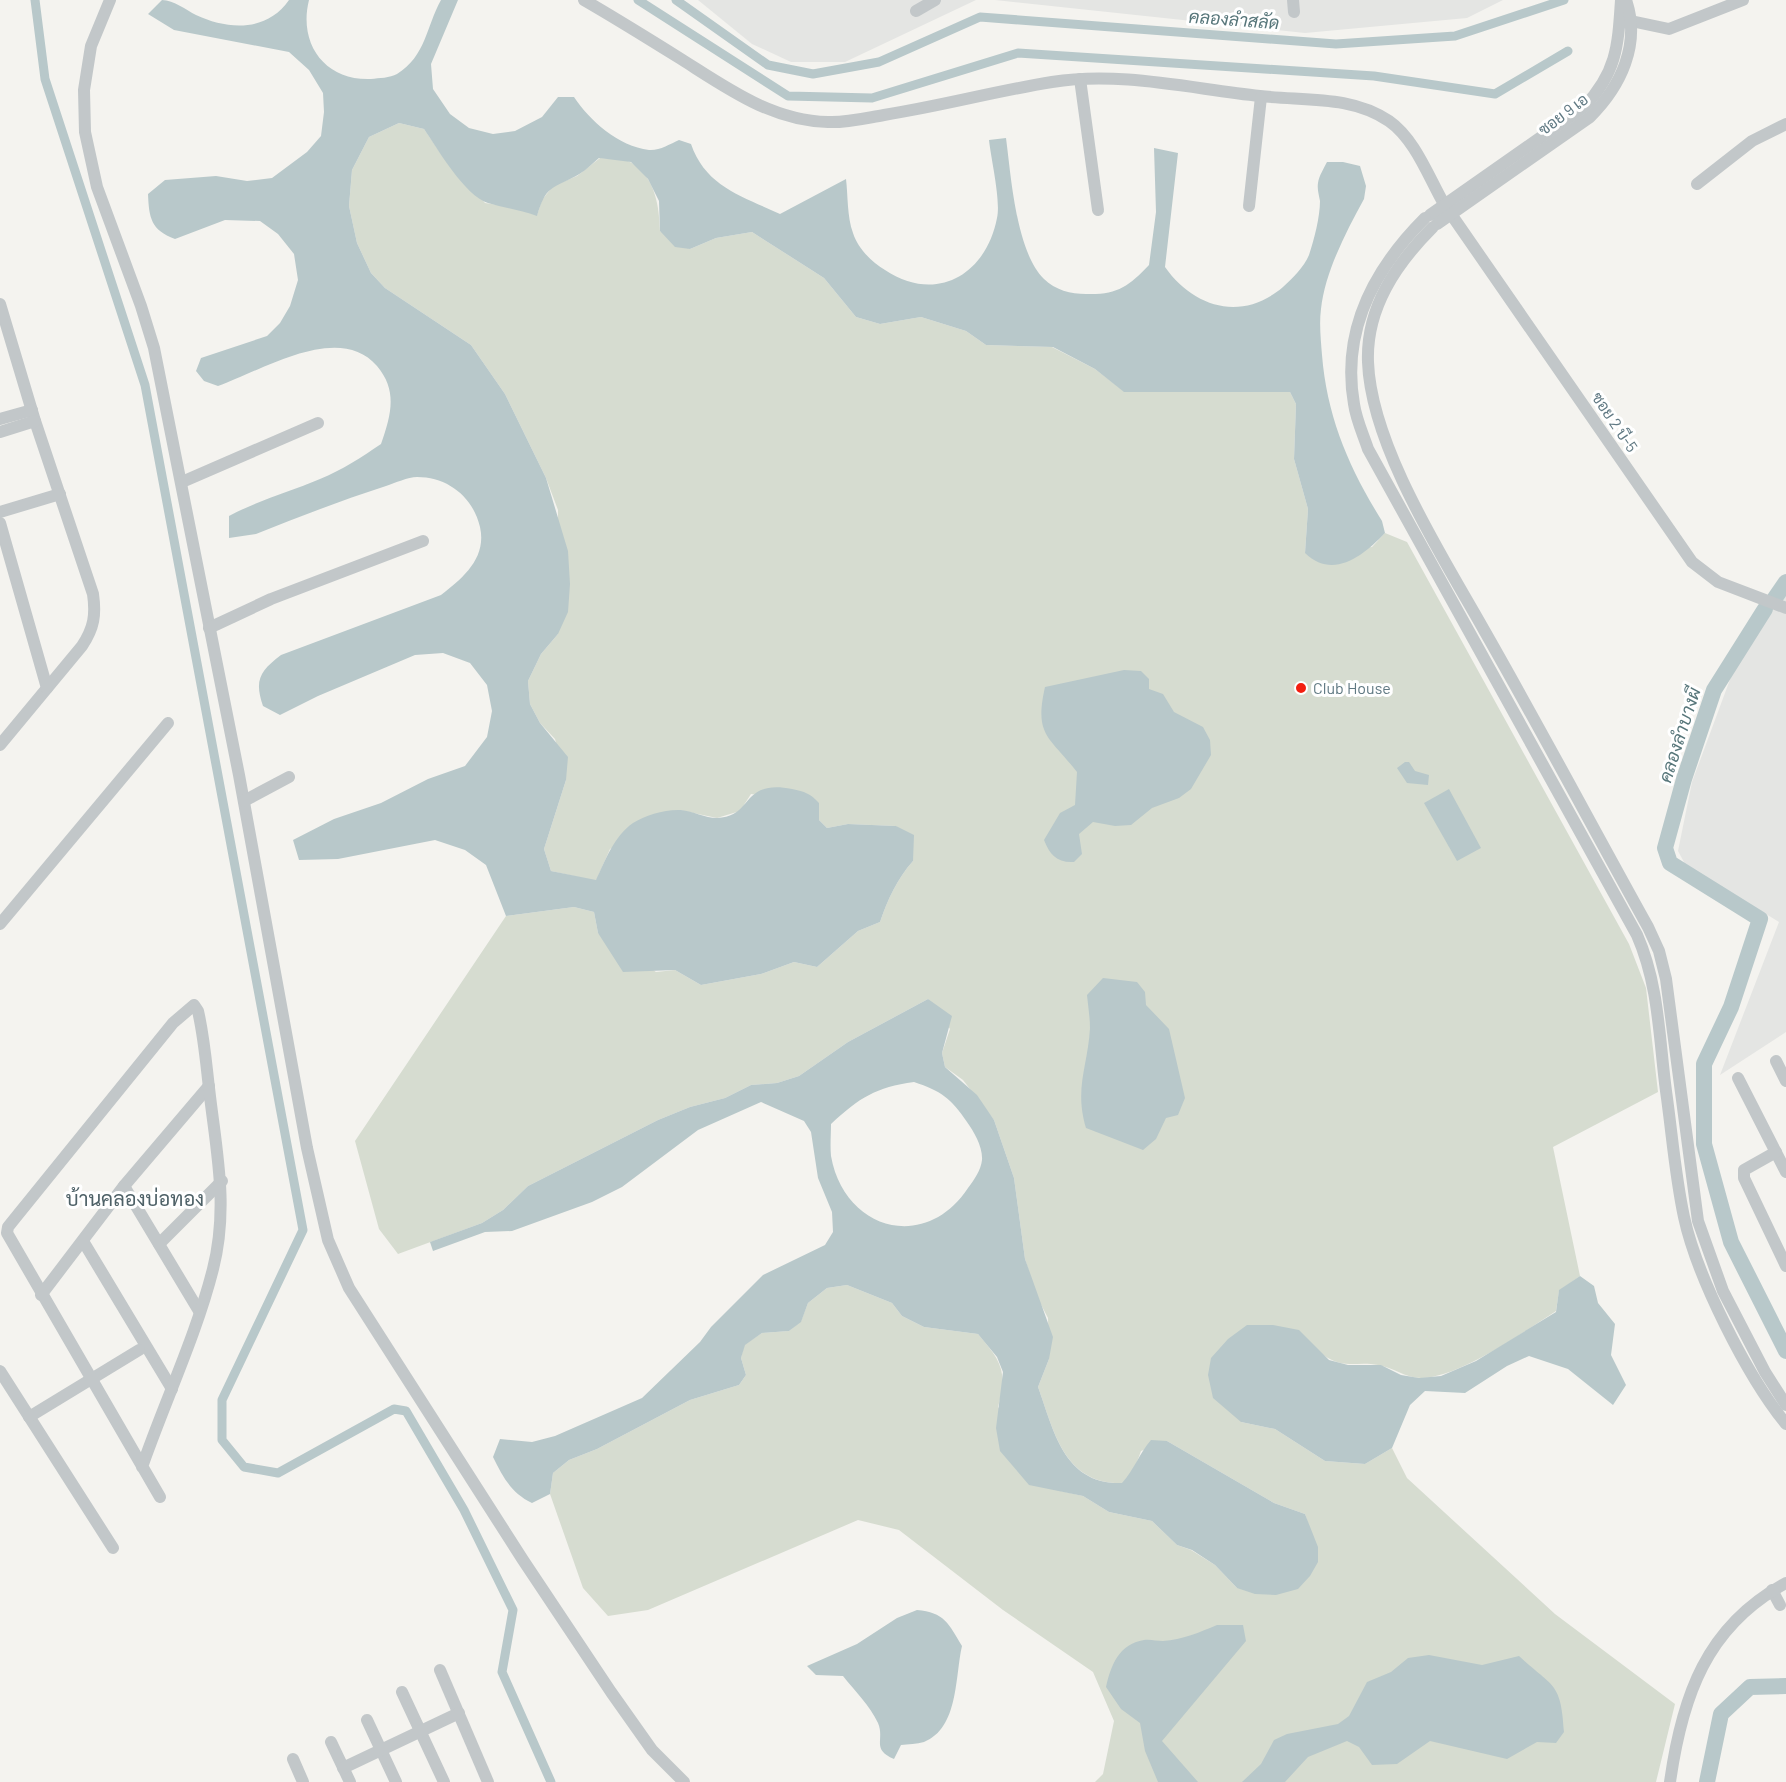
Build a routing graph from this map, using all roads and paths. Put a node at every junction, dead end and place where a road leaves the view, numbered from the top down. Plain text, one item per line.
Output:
1 (110, 0) edge
2 (584, 0) edge
3 (935, 0) edge
4 (1621, 0) edge
5 (1626, 0) edge
6 (1743, 0) edge
7 (916, 11) dead end
8 (1631, 21) junction
9 (1080, 79) junction
10 (1261, 97) junction
11 (1587, 112) junction
12 (1786, 124) edge
13 (1696, 184) dead end
14 (1249, 206) dead end
15 (1448, 209) junction
16 (1098, 210) dead end
17 (1431, 221) junction
18 (0, 304) edge
19 (5, 337) edge
20 (33, 415) junction
21 (0, 419) edge
22 (318, 423) dead end
23 (0, 432) edge
24 (182, 482) junction
25 (60, 494) junction
26 (0, 512) edge
27 (0, 523) edge
28 (423, 541) dead end
29 (1786, 608) edge
30 (209, 628) junction
31 (47, 688) junction
32 (168, 723) dead end
33 (0, 745) edge
34 (289, 777) dead end
35 (244, 801) junction
36 (0, 924) edge
37 (1776, 1061) dead end
38 (1738, 1078) dead end
39 (1786, 1081) edge
40 (209, 1086) junction
41 (1776, 1152) junction
42 (1786, 1172) edge
43 (222, 1181) junction
44 (124, 1186) junction
45 (82, 1241) junction
46 (159, 1244) junction
47 (1786, 1266) edge
48 (41, 1295) junction
49 (199, 1311) junction
50 (139, 1350) dead end
51 (0, 1371) edge
52 (91, 1380) junction
53 (172, 1389) junction
54 (1786, 1405) edge
55 (29, 1417) junction
56 (1786, 1424) edge
57 (142, 1467) junction
58 (160, 1497) dead end
59 (113, 1548) dead end
60 (1786, 1583) edge
61 (1772, 1590) junction
62 (1780, 1605) edge
63 (440, 1670) dead end
64 (402, 1692) dead end
65 (459, 1713) junction
66 (367, 1720) dead end
67 (421, 1732) junction
68 (331, 1742) dead end
69 (381, 1750) junction
70 (293, 1759) dead end
71 (343, 1768) junction
72 (300, 1781) edge
73 (350, 1782) edge
74 (396, 1782) edge
75 (444, 1782) edge
76 (488, 1782) edge
77 (684, 1782) edge
78 (1670, 1782) edge

1 - 24 street
2 - 9 street, ซอย 2 บี-5
3 - 7 street
4 - 11 street, ซอย 9 เอ
5 - 8 street, ซอย 9 เอ
6 - 8 street
8 - 11 street, ซอย 9 เอ
9 - 10 street, ซอย 2 บี-5
9 - 16 street
10 - 14 street
10 - 15 street, ซอย 2 บี-5
11 - 15 street, ซอย 9 เอ
12 - 13 street
15 - 17 street, ซอย 9 เอ
15 - 29 street, ซอย 2 บี-5
17 - 54 street
17 - 56 street
18 - 19 street
19 - 20 street
20 - 21 street
20 - 23 street
20 - 25 street
22 - 24 street
24 - 30 street
25 - 26 street
25 - 31 street
27 - 31 street
28 - 30 street
30 - 35 street
31 - 33 street
32 - 36 street
34 - 35 street
35 - 77 street
37 - 39 street
38 - 41 street
40 - 43 street
40 - 44 street
40 - 48 street
41 - 42 street
41 - 47 street
43 - 46 street
43 - 49 street
44 - 45 street
44 - 46 street
45 - 48 street
45 - 53 street
46 - 49 street
48 - 52 street
49 - 53 street
50 - 52 street
51 - 55 street
52 - 55 street
52 - 57 street
53 - 57 street
55 - 59 street
57 - 58 street
60 - 61 street
61 - 62 street
61 - 78 street
63 - 65 street
64 - 67 street
65 - 67 street
65 - 76 street
66 - 69 street
67 - 69 street
67 - 75 street
68 - 71 street
69 - 71 street
69 - 74 street
70 - 72 street
71 - 73 street

